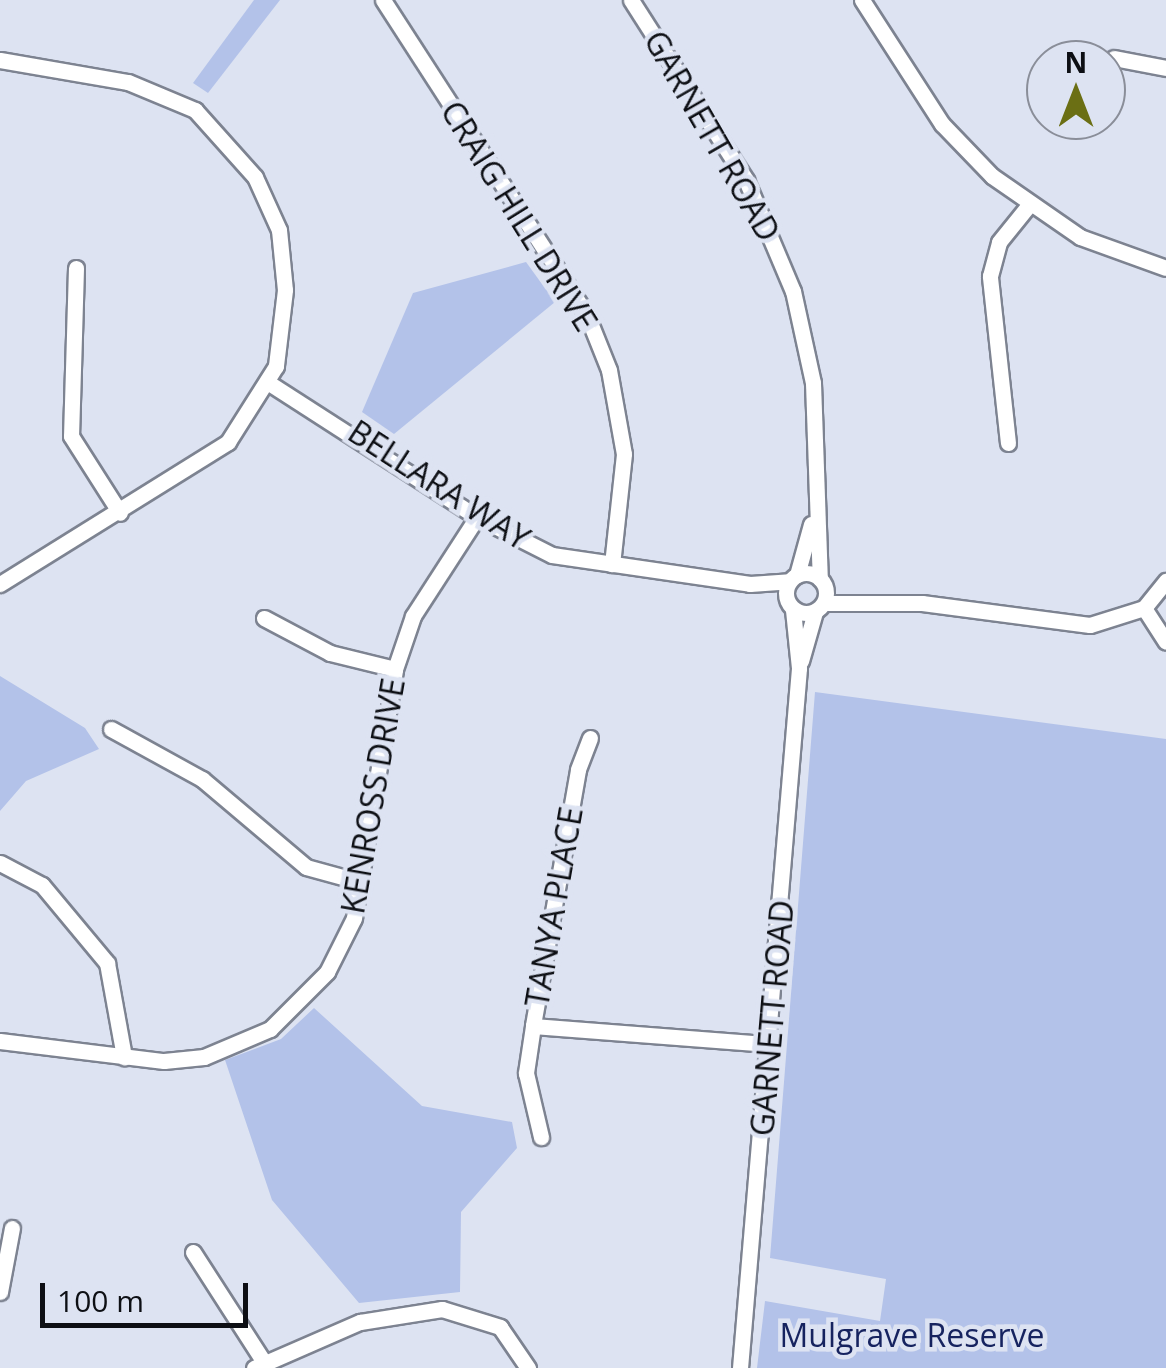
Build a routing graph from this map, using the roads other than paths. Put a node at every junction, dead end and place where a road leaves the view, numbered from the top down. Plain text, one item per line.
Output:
1 (383, 0) edge
2 (631, 0) edge
3 (862, 0) edge
4 (0, 60) edge
5 (1126, 60) edge
6 (1166, 68) edge
7 (1028, 206) junction
8 (76, 268) dead end
9 (1166, 268) edge
10 (267, 387) junction
11 (1008, 442) dead end
12 (815, 510) junction
13 (120, 513) junction
14 (477, 518) junction
15 (612, 564) junction
16 (793, 578) junction
17 (1166, 581) edge
18 (823, 582) junction
19 (0, 584) edge
20 (750, 584) junction
21 (865, 599) junction
22 (790, 605) junction
23 (820, 607) junction
24 (1144, 608) junction
25 (264, 618) dead end
26 (1166, 642) edge
27 (800, 668) junction
28 (395, 669) junction
29 (110, 729) dead end
30 (590, 738) dead end
31 (0, 863) edge
32 (357, 882) junction
33 (533, 1026) junction
34 (0, 1041) edge
35 (765, 1044) junction
36 (124, 1058) junction
37 (541, 1137) dead end
38 (12, 1228) dead end
39 (192, 1252) dead end
40 (0, 1292) edge
41 (259, 1365) edge
42 (528, 1368) edge
43 (740, 1368) edge

1 - 15 street, CRAIG HILL DRIVE
2 - 12 street, GARNETT ROAD
3 - 7 street
4 - 10 street
5 - 6 street
7 - 9 street
7 - 11 street
8 - 13 street
10 - 13 street
10 - 14 street, BELLARA WAY
12 - 16 street, GARNETT ROAD
12 - 18 street, GARNETT ROAD
13 - 19 street
14 - 15 street, BELLARA WAY
14 - 28 street, KENROSS DRIVE
15 - 20 street, BELLARA WAY
16 - 18 street, BELLARA WAY
16 - 20 street, BELLARA WAY
16 - 22 street, GARNETT ROAD
17 - 24 street
18 - 21 street, BELLARA WAY
18 - 23 street, GARNETT ROAD
20 - 22 street, BELLARA WAY
21 - 23 street, BELLARA WAY
21 - 24 street
22 - 23 street, BELLARA WAY
22 - 27 street, GARNETT ROAD
23 - 27 street, GARNETT ROAD
24 - 26 street
25 - 28 street
27 - 35 street, GARNETT ROAD
28 - 32 street, KENROSS DRIVE
29 - 32 street
30 - 33 street, TANYA PLACE
31 - 36 street
32 - 36 street, KENROSS DRIVE
33 - 35 street, TANYA PLACE
33 - 37 street
34 - 36 street, KENROSS DRIVE
35 - 43 street, GARNETT ROAD
38 - 40 street
39 - 41 street
41 - 42 street

